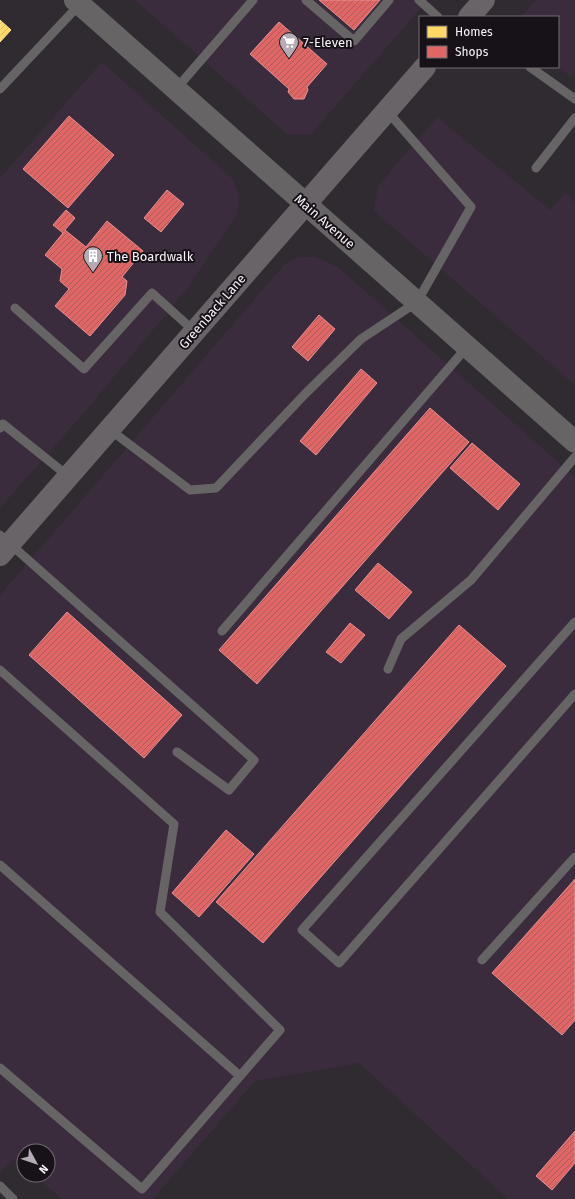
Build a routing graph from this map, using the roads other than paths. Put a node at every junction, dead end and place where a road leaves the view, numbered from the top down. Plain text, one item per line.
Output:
1 (252, 0) edge
2 (306, 0) edge
3 (389, 0) edge
4 (419, 0) edge
5 (484, 0) edge
6 (78, 2) edge
7 (437, 16) edge
8 (470, 16) edge
9 (424, 68) edge
10 (531, 68) edge
11 (0, 89) edge
12 (176, 89) junction
13 (575, 99) edge
14 (387, 110) junction
15 (575, 118) edge
16 (536, 168) dead end
17 (305, 204) junction
18 (417, 302) junction
19 (15, 308) dead end
20 (194, 331) junction
21 (467, 347) junction
22 (1, 424) edge
23 (109, 429) junction
24 (575, 442) edge
25 (575, 457) edge
26 (68, 476) junction
27 (3, 545) edge
28 (575, 622) edge
29 (222, 631) dead end
30 (388, 669) dead end
31 (0, 670) edge
32 (575, 694) edge
33 (177, 752) dead end
34 (575, 858) edge
35 (0, 865) edge
36 (482, 960) dead end
37 (0, 1068) edge
38 (240, 1076) junction
39 (0, 1186) edge
40 (13, 1199) edge

1 - 12 lane
2 - 3 lane
4 - 7 lane
5 - 8 main road
6 - 11 lane
6 - 12 street, Main Avenue
9 - 14 main road, Greenback Lane
10 - 13 lane
12 - 17 street, Main Avenue
14 - 17 main road, Greenback Lane
14 - 18 lane
15 - 16 lane
17 - 18 street, Main Avenue
17 - 20 main road, Greenback Lane
18 - 21 street, Main Avenue
18 - 23 lane
19 - 20 lane
20 - 23 main road, Greenback Lane
21 - 24 street, Main Avenue
21 - 29 lane
22 - 26 lane
23 - 26 main road, Greenback Lane
25 - 30 lane
26 - 27 main road, Greenback Lane
27 - 33 lane
28 - 32 lane
31 - 38 lane
34 - 36 lane
35 - 38 lane
37 - 38 lane
39 - 40 lane

